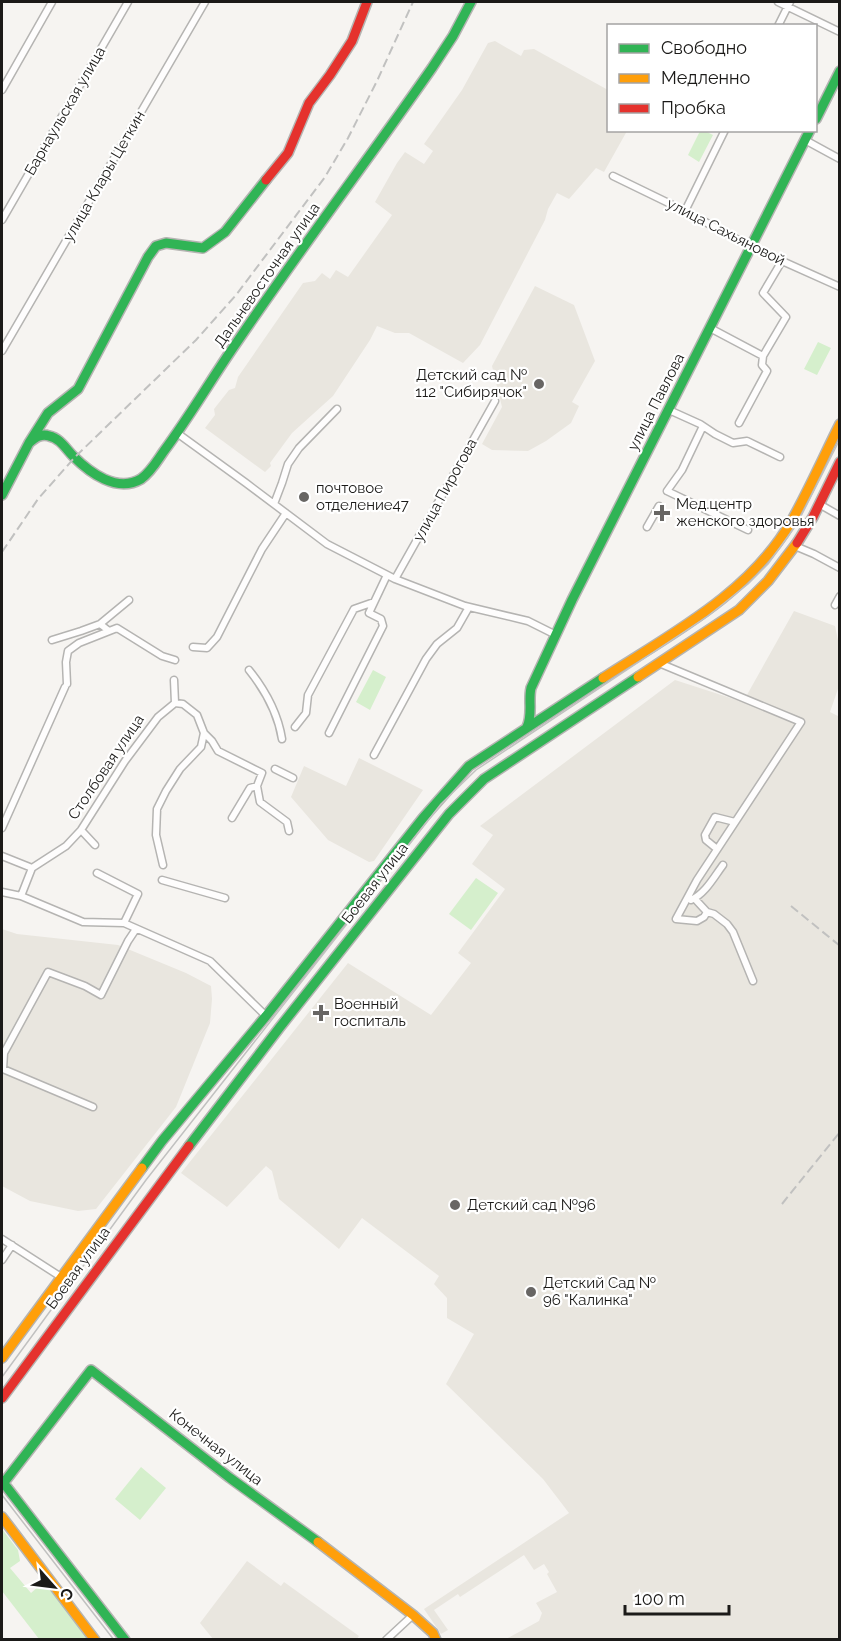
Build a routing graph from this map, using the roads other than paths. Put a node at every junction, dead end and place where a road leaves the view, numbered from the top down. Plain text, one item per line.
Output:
1 (52, 2) edge
2 (128, 2) edge
3 (206, 2) edge
4 (367, 2) edge
5 (471, 2) edge
6 (778, 2) edge
7 (789, 4) edge
8 (779, 24) edge
9 (840, 32) edge
10 (840, 71) edge
11 (2, 90) edge
12 (817, 117) edge
13 (724, 132) edge
14 (809, 132) edge
15 (805, 140) junction
16 (840, 159) edge
17 (613, 176) dead end
18 (686, 211) junction
19 (2, 220) edge
20 (752, 247) junction
21 (782, 261) junction
22 (840, 287) edge
23 (710, 328) junction
24 (2, 351) edge
25 (763, 356) junction
26 (495, 401) dead end
27 (337, 409) dead end
28 (669, 410) junction
29 (48, 413) junction
30 (738, 423) dead end
31 (840, 424) edge
32 (702, 426) junction
33 (177, 433) junction
34 (56, 438) junction
35 (29, 443) junction
36 (780, 457) dead end
37 (840, 462) edge
38 (2, 495) edge
39 (274, 504) junction
40 (819, 504) junction
41 (659, 506) dead end
42 (286, 513) junction
43 (840, 516) edge
44 (647, 527) dead end
45 (748, 530) dead end
46 (795, 546) junction
47 (840, 568) edge
48 (387, 575) junction
49 (395, 579) junction
50 (840, 596) edge
51 (129, 600) dead end
52 (374, 602) junction
53 (834, 605) dead end
54 (469, 607) junction
55 (100, 624) junction
56 (109, 631) junction
57 (556, 635) junction
58 (52, 640) dead end
59 (193, 647) dead end
60 (175, 660) dead end
61 (659, 663) junction
62 (249, 670) dead end
63 (174, 680) dead end
64 (531, 688) junction
65 (175, 703) junction
66 (549, 712) junction
67 (295, 727) dead end
68 (527, 727) junction
69 (204, 733) junction
70 (328, 733) dead end
71 (282, 739) dead end
72 (375, 755) dead end
73 (275, 769) dead end
74 (293, 778) dead end
75 (257, 786) junction
76 (232, 818) dead end
77 (735, 822) junction
78 (2, 828) edge
79 (81, 830) junction
80 (289, 831) dead end
81 (95, 844) dead end
82 (717, 849) junction
83 (2, 856) edge
84 (163, 865) dead end
85 (723, 865) dead end
86 (32, 868) junction
87 (97, 873) dead end
88 (162, 880) dead end
89 (2, 892) edge
90 (21, 896) junction
91 (225, 898) dead end
92 (695, 899) junction
93 (685, 901) junction
94 (707, 912) junction
95 (124, 923) junction
96 (136, 929) junction
97 (753, 981) dead end
98 (266, 1016) junction
99 (280, 1027) junction
100 (93, 1107) dead end
101 (2, 1239) edge
102 (12, 1245) junction
103 (2, 1260) edge
104 (61, 1277) junction
105 (2, 1358) edge
106 (2, 1398) edge
107 (2, 1483) edge
108 (2, 1517) edge
109 (413, 1615) junction
110 (95, 1640) edge
111 (125, 1640) edge
112 (386, 1640) edge
113 (436, 1640) edge

1 - 11 street
2 - 19 street, Барнаульская улица
3 - 24 street, улица Клары Цеткин
4 - 29 main road
5 - 33 main road, Дальневосточная улица
6 - 7 street
7 - 8 street
7 - 9 street
10 - 12 main road
13 - 18 street
14 - 15 main road, улица Павлова
15 - 16 street
15 - 20 main road, улица Павлова
17 - 18 street, улица Сахьяновой
18 - 20 street, улица Сахьяновой
20 - 21 street, улица Сахьяновой
20 - 23 main road, улица Павлова
21 - 22 street, улица Сахьяновой
21 - 25 street
23 - 25 street
23 - 28 main road, улица Павлова
25 - 30 street
26 - 49 street, улица Пирогова
27 - 39 street
28 - 32 street
28 - 57 main road, улица Павлова
29 - 34 main road, Дальневосточная улица
29 - 35 main road
31 - 66 main road, Боевая улица
32 - 36 street
32 - 45 street
33 - 34 main road, Дальневосточная улица
33 - 39 street
34 - 35 main road
35 - 38 main road
37 - 40 main road, Боевая улица
39 - 42 street
40 - 43 street
40 - 46 main road, Боевая улица
41 - 44 street
42 - 48 street
42 - 59 street
46 - 47 street
46 - 61 main road, Боевая улица
48 - 49 street
48 - 52 street
49 - 54 street
50 - 53 street
51 - 55 street
52 - 67 street
52 - 70 street
54 - 57 street
54 - 72 street
55 - 56 street
55 - 58 street
56 - 60 street
56 - 78 street
57 - 64 main road, улица Павлова
61 - 77 street
61 - 99 main road, Боевая улица
62 - 71 street
63 - 65 street
64 - 66 main road
64 - 68 main road, улица Павлова
65 - 69 street
65 - 79 street, Столбовая улица
66 - 68 main road, Боевая улица
68 - 98 main road, Боевая улица
69 - 75 street
69 - 84 street
73 - 74 street
75 - 76 street
75 - 80 street
77 - 82 street
77 - 82 street
79 - 81 street
79 - 86 street, Столбовая улица
82 - 93 street
83 - 86 street
85 - 92 street
86 - 90 street
87 - 95 street
88 - 91 street
89 - 90 street
90 - 95 street
92 - 93 street
92 - 94 street
93 - 94 street
94 - 97 street
95 - 96 street
96 - 98 street
96 - 100 street
98 - 99 main road
98 - 104 main road, Боевая улица
99 - 106 main road, Боевая улица
101 - 102 street
102 - 103 street
102 - 104 street
104 - 105 main road, Боевая улица
107 - 109 main road, Конечная улица
107 - 111 main road
108 - 110 main road
109 - 112 street
109 - 113 main road, Конечная улица

